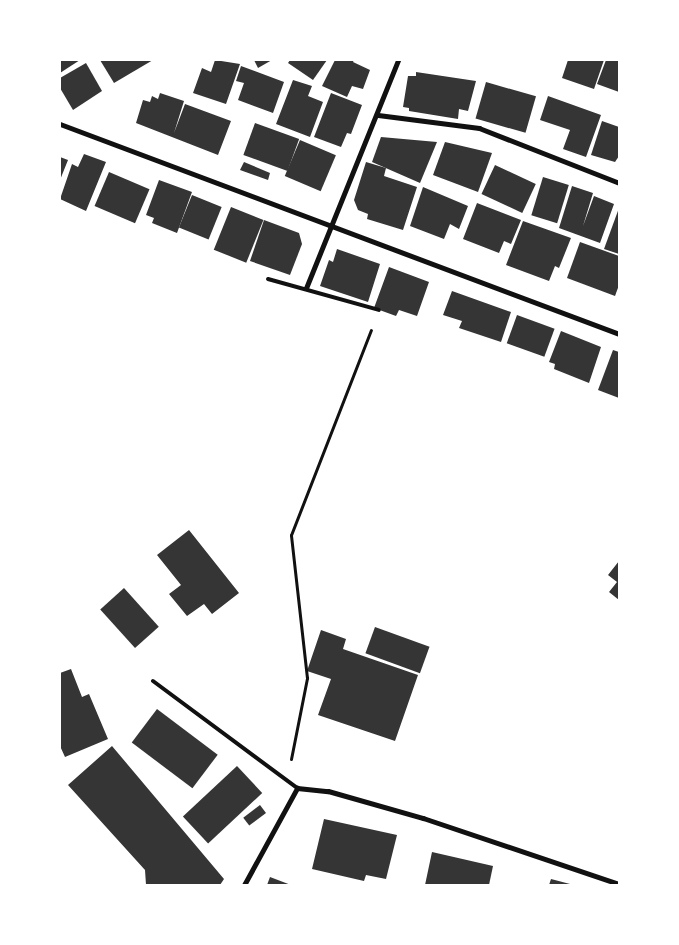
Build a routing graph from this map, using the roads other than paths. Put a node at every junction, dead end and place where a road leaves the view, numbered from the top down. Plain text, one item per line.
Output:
1 (398, 60) edge
2 (378, 115) junction
3 (60, 124) edge
4 (619, 183) edge
5 (332, 226) junction
6 (268, 279) dead end
7 (306, 288) junction
8 (378, 310) road end
9 (619, 334) edge
10 (153, 681) dead end
11 (297, 788) junction
12 (601, 882) edge
13 (619, 884) edge
14 (244, 885) edge

1 - 2 street
2 - 4 street
2 - 5 street
3 - 5 street
5 - 7 street
5 - 9 street
6 - 7 lane
7 - 8 lane
10 - 11 lane
11 - 12 street
11 - 14 street
12 - 13 street

